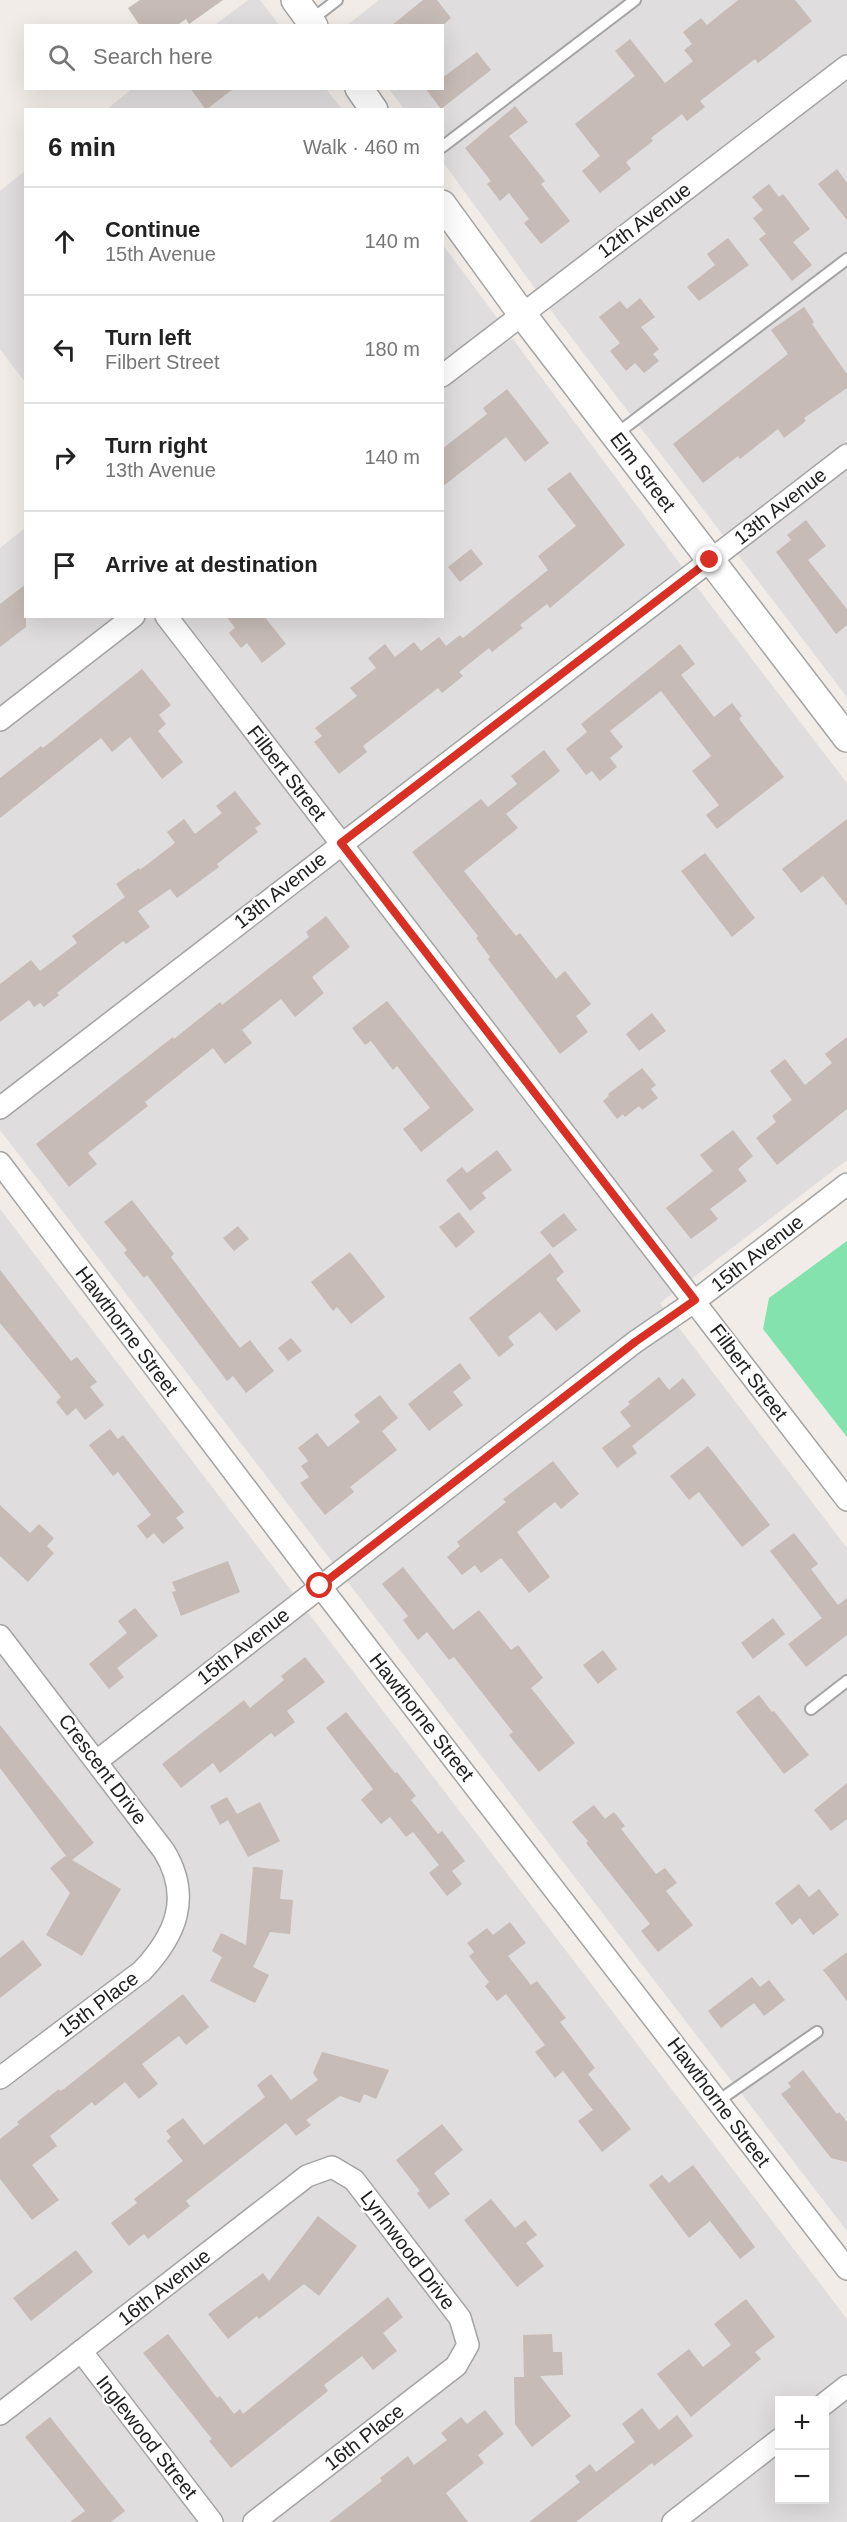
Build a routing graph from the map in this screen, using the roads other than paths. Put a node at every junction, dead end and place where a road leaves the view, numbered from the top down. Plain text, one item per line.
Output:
1 (337, 0) edge
2 (635, 0) edge
3 (306, 15) edge
4 (847, 66) edge
5 (360, 90) edge
6 (373, 108) edge
7 (444, 145) edge
8 (444, 207) edge
9 (847, 259) edge
10 (522, 314) junction
11 (444, 374) edge
12 (614, 435) junction
13 (847, 455) edge
14 (710, 560) junction
15 (131, 618) edge
16 (168, 618) edge
17 (0, 720) edge
18 (847, 738) edge
19 (341, 843) junction
20 (0, 1108) edge
21 (0, 1163) edge
22 (847, 1184) edge
23 (695, 1300) junction
24 (847, 1500) edge
25 (320, 1586) junction
26 (0, 1636) edge
27 (847, 1681) edge
28 (811, 1709) dead end
29 (97, 1761) junction
30 (177, 1914) joint
31 (817, 2032) dead end
32 (0, 2078) edge
33 (718, 2101) junction
34 (332, 2167) joint
35 (847, 2269) edge
36 (468, 2345) joint
37 (81, 2351) junction
38 (847, 2386) edge
39 (829, 2401) edge
40 (0, 2414) edge
41 (775, 2443) edge
42 (212, 2522) edge
43 (254, 2522) edge
44 (673, 2522) edge

1 - 3 lane
2 - 7 lane
4 - 10 street, 12th Avenue
5 - 6 street
8 - 10 street, Elm Street
9 - 12 lane
10 - 11 street, 12th Avenue
10 - 12 street, Elm Street
12 - 14 street, Elm Street
13 - 14 street, 13th Avenue
14 - 18 street, Elm Street
14 - 19 street, 13th Avenue
15 - 17 street
16 - 19 street, Filbert Street
19 - 20 street, 13th Avenue
19 - 23 street, Filbert Street
21 - 25 street, Hawthorne Street
22 - 23 street, 15th Avenue
23 - 24 street, Filbert Street
23 - 25 street, 15th Avenue
25 - 29 street, 15th Avenue
25 - 33 street, Hawthorne Street
26 - 29 street, Crescent Drive
27 - 28 lane
29 - 30 street, Crescent Drive
30 - 32 street, 15th Place
31 - 33 lane
33 - 35 street, Hawthorne Street
34 - 36 street, Lynnwood Drive
34 - 37 street, 16th Avenue
36 - 43 street, 16th Place
37 - 40 street, 16th Avenue
37 - 42 street, Inglewood Street
38 - 39 street
41 - 44 street

